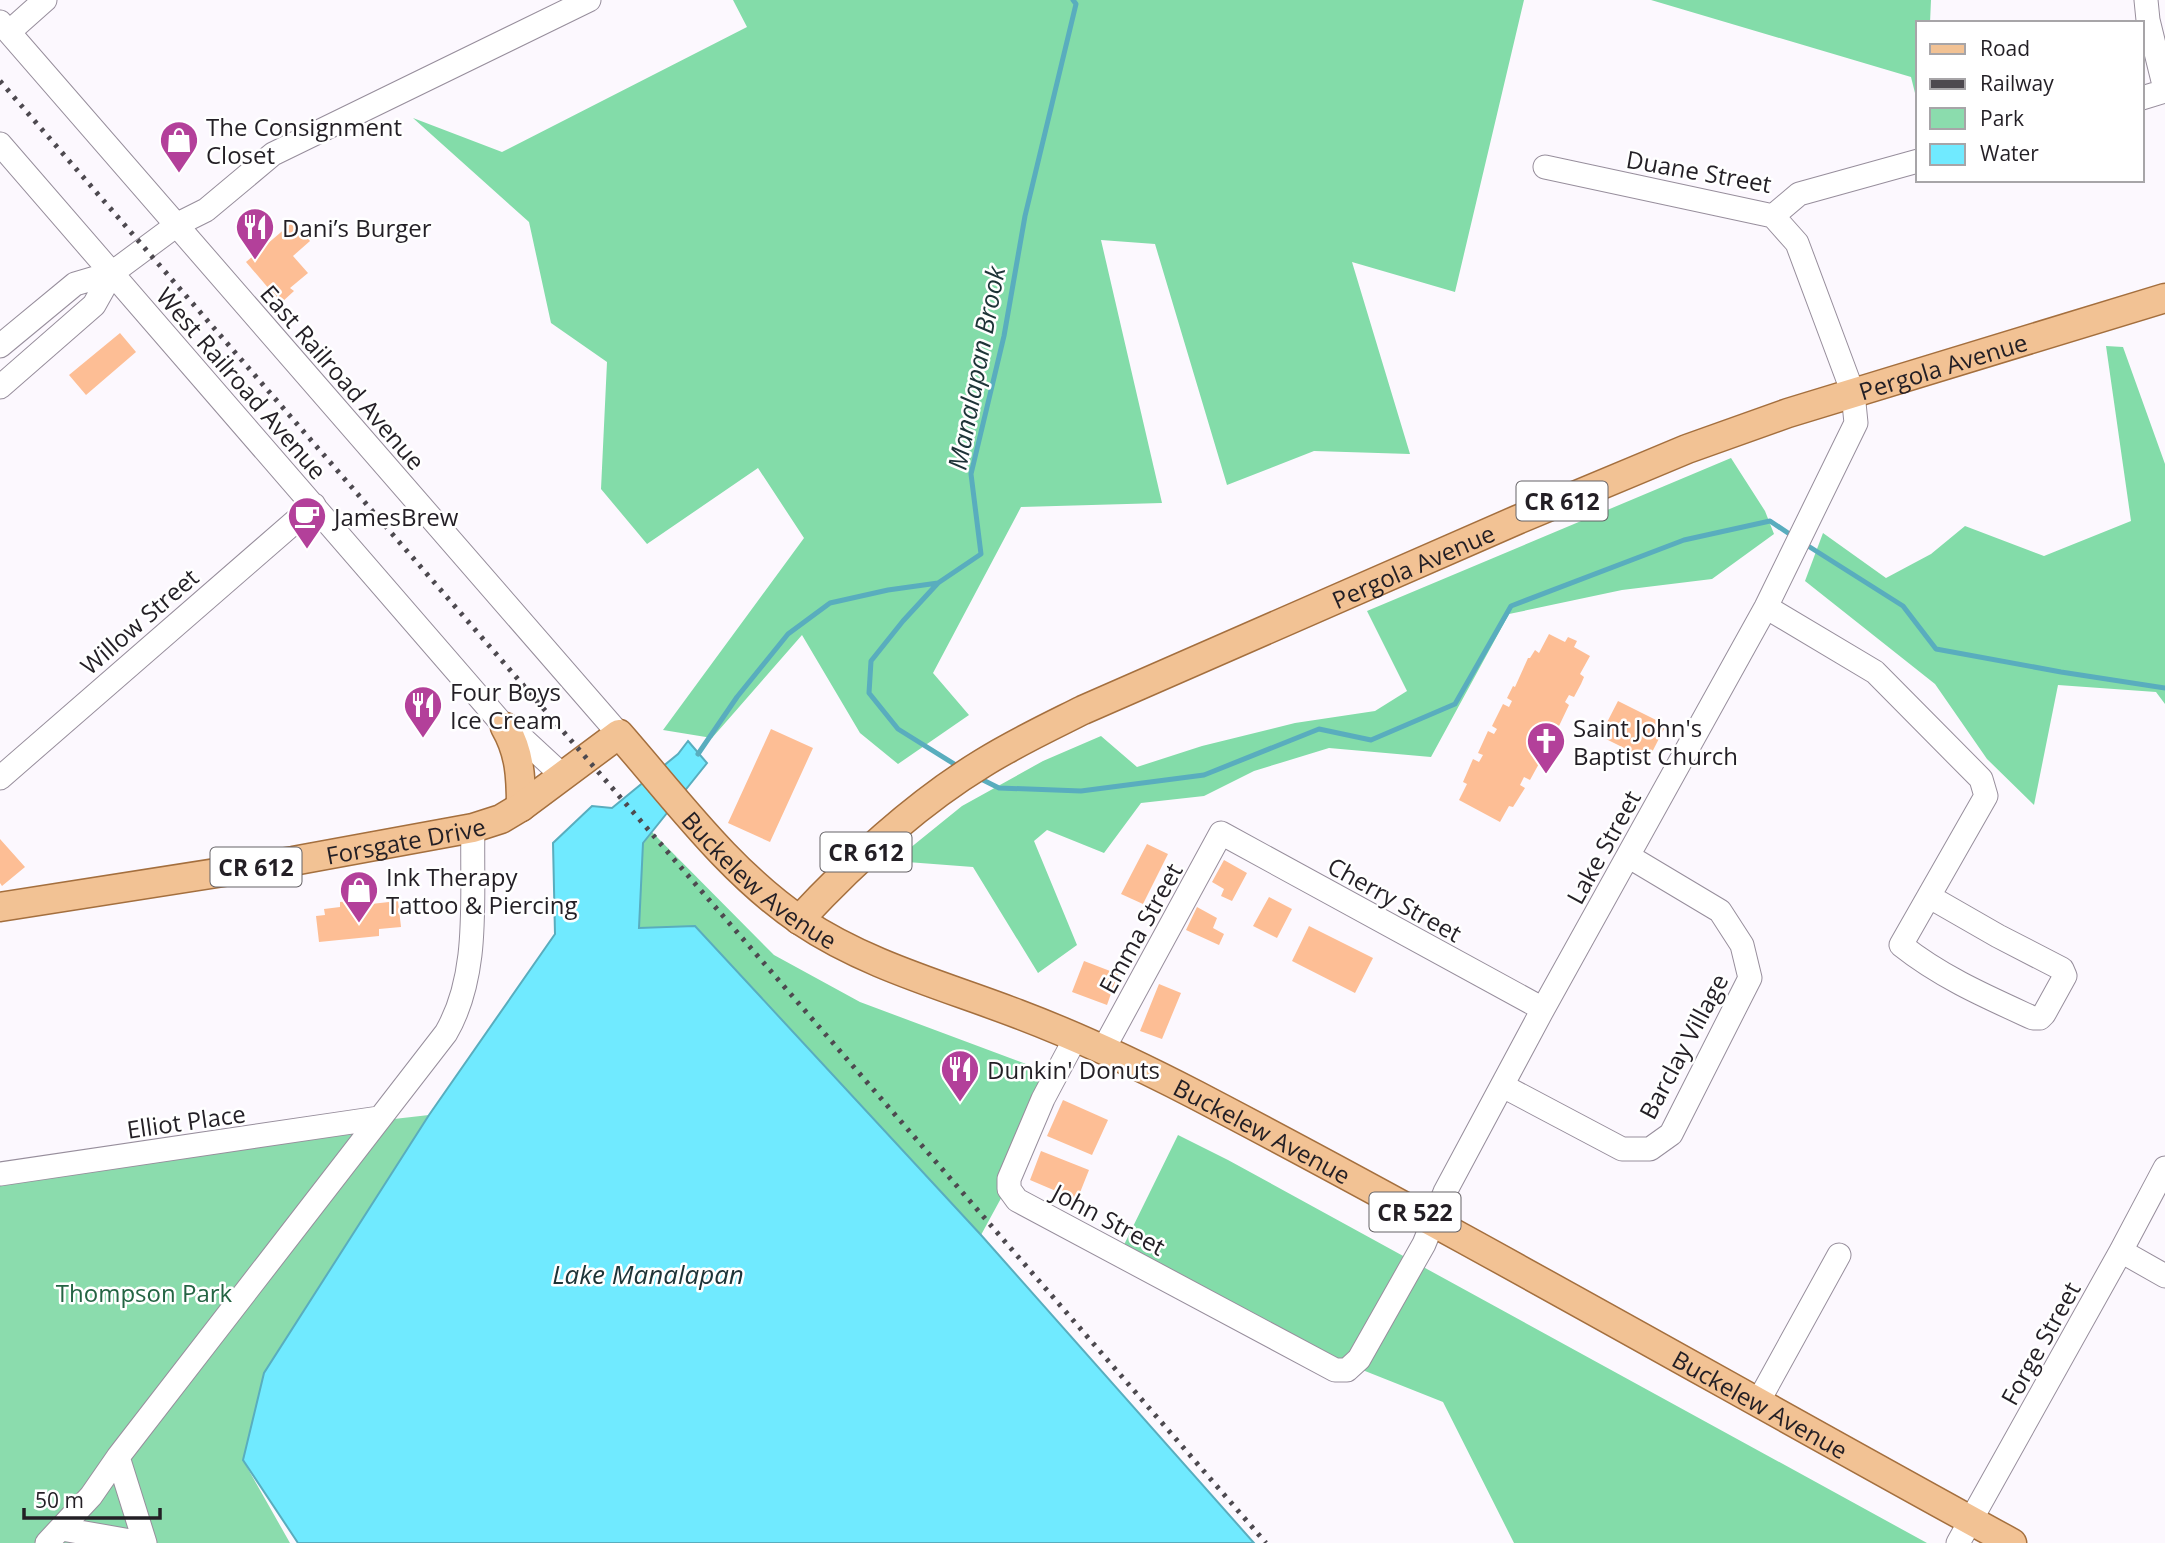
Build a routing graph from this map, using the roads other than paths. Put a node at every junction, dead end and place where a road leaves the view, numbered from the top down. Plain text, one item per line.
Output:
1 (45, 0) edge
2 (589, 0) edge
3 (2146, 0) edge
4 (4, 27) edge
5 (2165, 90) edge
6 (2144, 97) edge
7 (0, 144) edge
8 (1916, 162) edge
9 (1545, 167) dead end
10 (1773, 216) junction
11 (178, 224) junction
12 (112, 273) junction
13 (2165, 298) edge
14 (0, 346) edge
15 (0, 387) edge
16 (1853, 393) junction
17 (314, 505) junction
18 (1766, 607) junction
19 (505, 727) junction
20 (619, 734) junction
21 (562, 775) junction
22 (0, 778) edge
23 (521, 807) junction
24 (473, 828) junction
25 (1221, 833) joint
26 (1628, 856) junction
27 (1930, 897) junction
28 (0, 907) edge
29 (799, 920) junction
30 (1544, 1009) junction
31 (1076, 1037) junction
32 (1104, 1048) junction
33 (1503, 1086) junction
34 (379, 1118) junction
35 (2165, 1168) edge
36 (0, 1174) edge
37 (1434, 1223) junction
38 (2121, 1251) junction
39 (1839, 1255) dead end
40 (2165, 1276) edge
41 (1335, 1370) joint
42 (1758, 1402) junction
43 (118, 1457) junction
44 (1964, 1532) edge
45 (54, 1536) edge
46 (144, 1543) edge
47 (2012, 1543) edge

1 - 4 street
2 - 11 street
3 - 5 street
4 - 11 street, East Railroad Avenue / CR 522
5 - 6 street
7 - 12 street, West Railroad Avenue
8 - 10 street, Duane Street
9 - 10 street, Duane Street
10 - 16 street, Lake Street
11 - 12 street
11 - 20 street, East Railroad Avenue / CR 522
12 - 14 street
12 - 15 street
12 - 17 street, West Railroad Avenue
13 - 16 main road, Pergola Avenue / CR 612
16 - 18 street, Lake Street
16 - 29 main road, Pergola Avenue / CR 612
17 - 19 street, West Railroad Avenue
17 - 22 street, Willow Street
18 - 26 street, Lake Street
18 - 27 street
19 - 21 street, West Railroad Avenue
19 - 23 main road
20 - 21 main road, Forsgate Drive / CR 612
20 - 29 main road, Buckelew Avenue / CR 522
21 - 23 main road, Forsgate Drive / CR 612
23 - 24 main road, Forsgate Drive / CR 612
24 - 28 main road, Forsgate Drive / CR 612
24 - 34 street
25 - 30 street, Cherry Street
25 - 32 street, Emma Street
26 - 30 street, Lake Street
26 - 33 street, Barclay Village
27 - 27 street
29 - 31 main road, Buckelew Avenue / CR 522
30 - 33 street, Lake Street
31 - 32 main road, Buckelew Avenue / CR 522
31 - 41 street, John Street
32 - 37 main road, Buckelew Avenue / CR 522
33 - 37 street, Lake Street
34 - 36 street, Elliot Place
34 - 43 street
35 - 38 street, Forge Street
37 - 41 street, Lake Street
37 - 42 main road, Buckelew Avenue / CR 522
38 - 40 street
38 - 44 street, Forge Street
39 - 42 street
42 - 44 main road, Buckelew Avenue / CR 522
43 - 45 street
43 - 46 street
44 - 47 main road, Buckelew Avenue / CR 522
45 - 46 street

